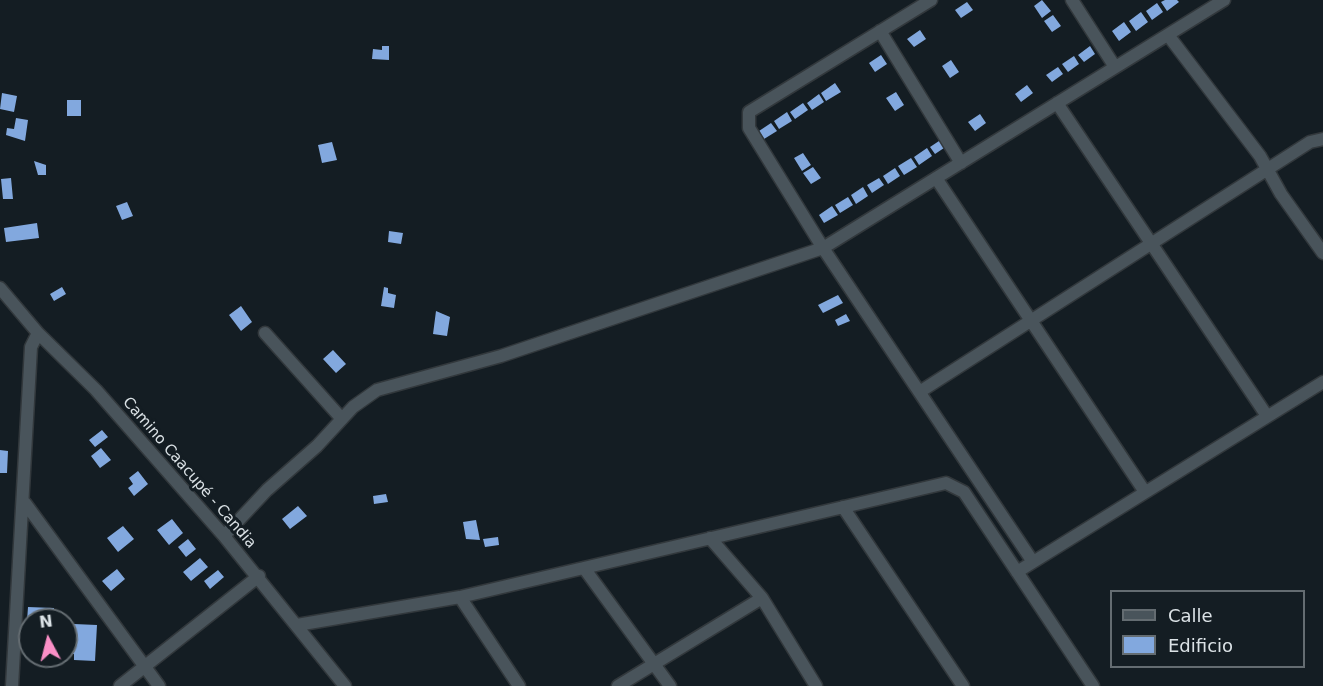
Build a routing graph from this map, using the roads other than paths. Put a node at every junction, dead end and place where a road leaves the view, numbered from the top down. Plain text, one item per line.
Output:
1 (931, 0) edge
2 (1072, 0) edge
3 (1224, 0) edge
4 (880, 31) junction
5 (1168, 35) junction
6 (1115, 68) junction
7 (1058, 103) junction
8 (1323, 139) edge
9 (961, 163) junction
10 (1268, 169) junction
11 (936, 178) junction
12 (1153, 242) junction
13 (823, 248) junction
14 (1323, 253) edge
15 (0, 288) edge
16 (1032, 320) junction
17 (38, 333) junction
18 (265, 333) dead end
19 (1323, 382) edge
20 (921, 391) junction
21 (1267, 416) junction
22 (342, 419) junction
23 (1145, 492) junction
24 (25, 503) junction
25 (843, 507) junction
26 (224, 536) junction
27 (710, 538) junction
28 (1033, 562) junction
29 (584, 568) junction
30 (1017, 572) junction
31 (259, 576) junction
32 (460, 597) junction
33 (762, 598) junction
34 (297, 625) junction
35 (654, 664) junction
36 (145, 667) junction
37 (10, 685) edge
38 (1090, 685) edge
39 (120, 686) edge
40 (159, 686) edge
41 (345, 686) edge
42 (519, 686) edge
43 (618, 686) edge
44 (669, 686) edge
45 (816, 686) edge
46 (963, 686) edge

1 - 4 street
2 - 6 street
3 - 5 street
4 - 9 street
4 - 13 street
5 - 6 street
5 - 10 street
6 - 7 street
7 - 9 street
7 - 12 street
8 - 10 street
9 - 11 street
10 - 12 street
10 - 14 street
11 - 13 street
11 - 16 street
12 - 16 street
12 - 21 street
13 - 20 street
13 - 22 street
15 - 17 street, Camino Caacupé - Candia
16 - 20 street
16 - 23 street
17 - 24 street
17 - 26 street, Camino Caacupé - Candia
18 - 22 street
19 - 21 street
20 - 28 street
21 - 23 street
22 - 26 street
23 - 28 street
24 - 36 street
24 - 37 street
25 - 27 street
25 - 30 street
25 - 46 street
26 - 31 street, Camino Caacupé - Candia
27 - 29 street
27 - 33 street
28 - 30 street
29 - 32 street
29 - 35 street
30 - 38 street
31 - 34 street, Camino Caacupé - Candia
31 - 36 street
32 - 34 street
32 - 42 street
33 - 35 street
33 - 45 street
34 - 41 street, Camino Caacupé - Candia
35 - 43 street
35 - 44 street
36 - 39 street
36 - 40 street

